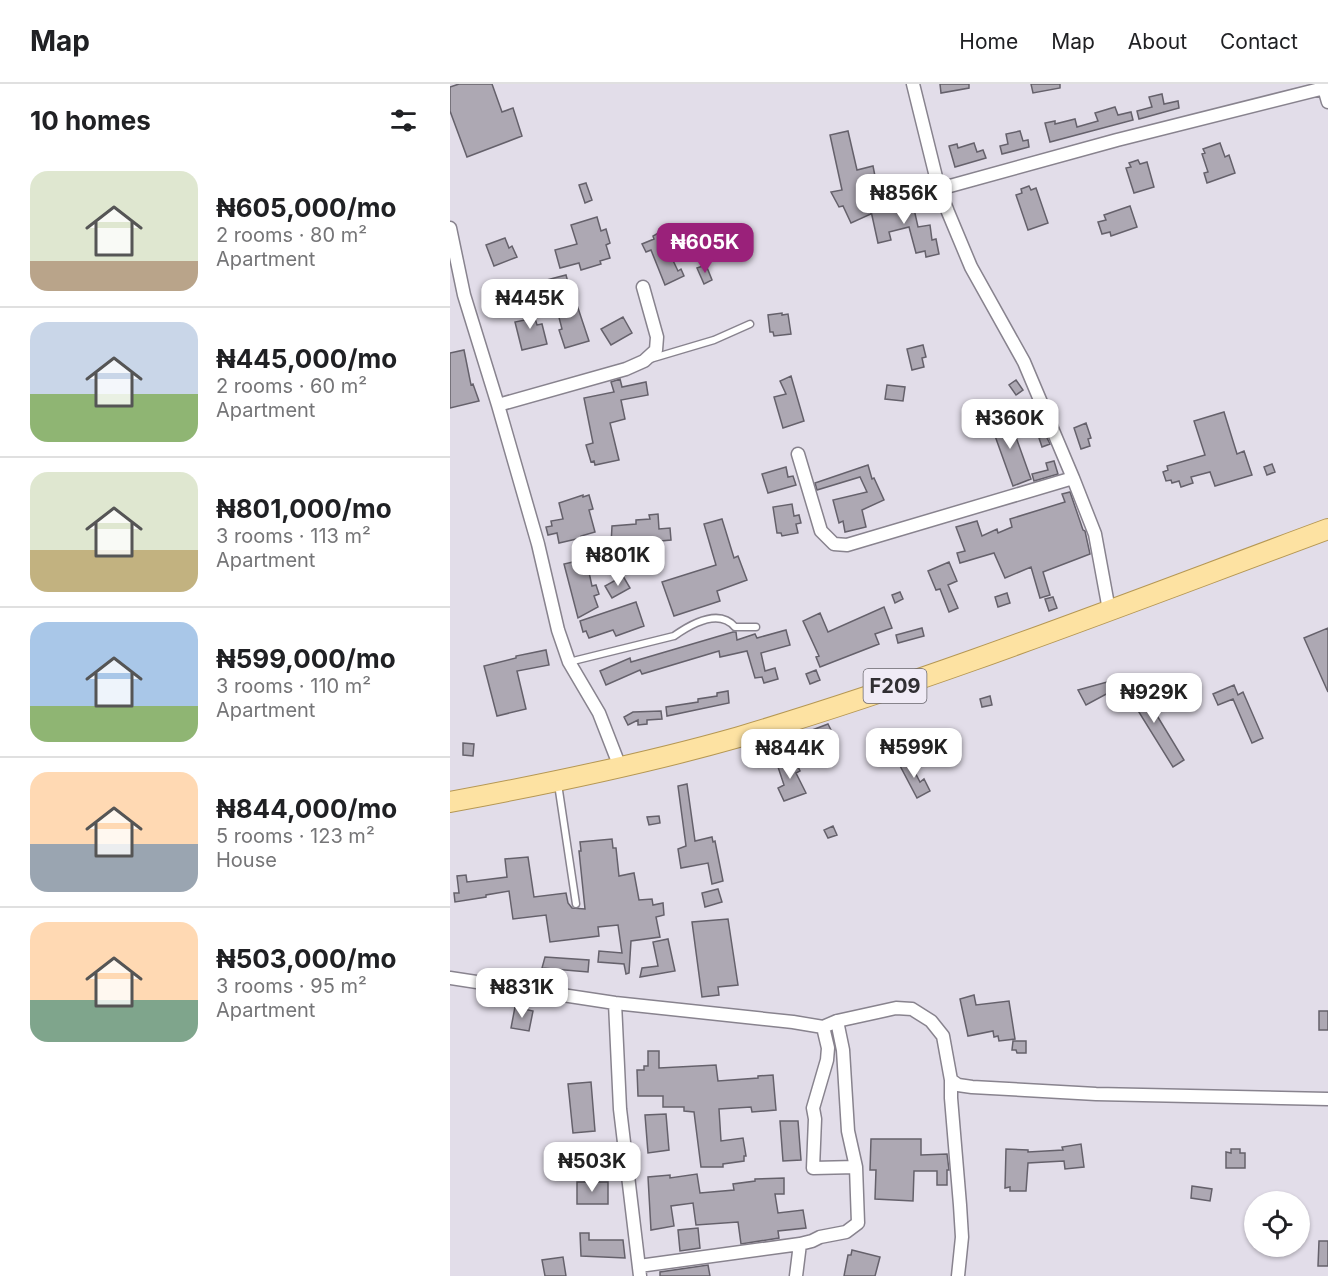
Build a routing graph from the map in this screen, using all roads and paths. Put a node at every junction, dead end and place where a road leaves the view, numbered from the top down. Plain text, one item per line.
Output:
1 (913, 84) edge
2 (1326, 87) edge
3 (1328, 102) edge
4 (939, 189) junction
5 (450, 228) edge
6 (643, 287) dead end
7 (750, 324) dead end
8 (644, 361) junction
9 (498, 405) junction
10 (798, 454) dead end
11 (1073, 478) junction
12 (1328, 529) edge
13 (1109, 610) junction
14 (756, 627) dead end
15 (569, 662) junction
16 (620, 767) junction
17 (558, 781) junction
18 (450, 802) edge
19 (576, 904) dead end
20 (450, 978) edge
21 (615, 1003) junction
22 (837, 1021) junction
23 (823, 1027) junction
24 (951, 1080) junction
25 (1328, 1099) edge
26 (856, 1167) junction
27 (800, 1244) junction
28 (640, 1271) edge
29 (796, 1276) edge
30 (958, 1276) edge

1 - 4 street
2 - 3 street
2 - 4 street
4 - 11 street
5 - 9 street
6 - 8 street
7 - 8 lane
8 - 9 street
9 - 15 street
10 - 11 street
11 - 13 street
12 - 13 main road, F209
13 - 16 main road, F209
14 - 15 lane
15 - 16 street
16 - 17 main road, F209
17 - 18 main road, F209
17 - 19 lane
20 - 21 street
21 - 23 street
21 - 28 street
22 - 23 street
22 - 24 street
22 - 26 street
23 - 26 street
24 - 25 street
24 - 30 street
26 - 27 street
27 - 28 street
27 - 29 street

